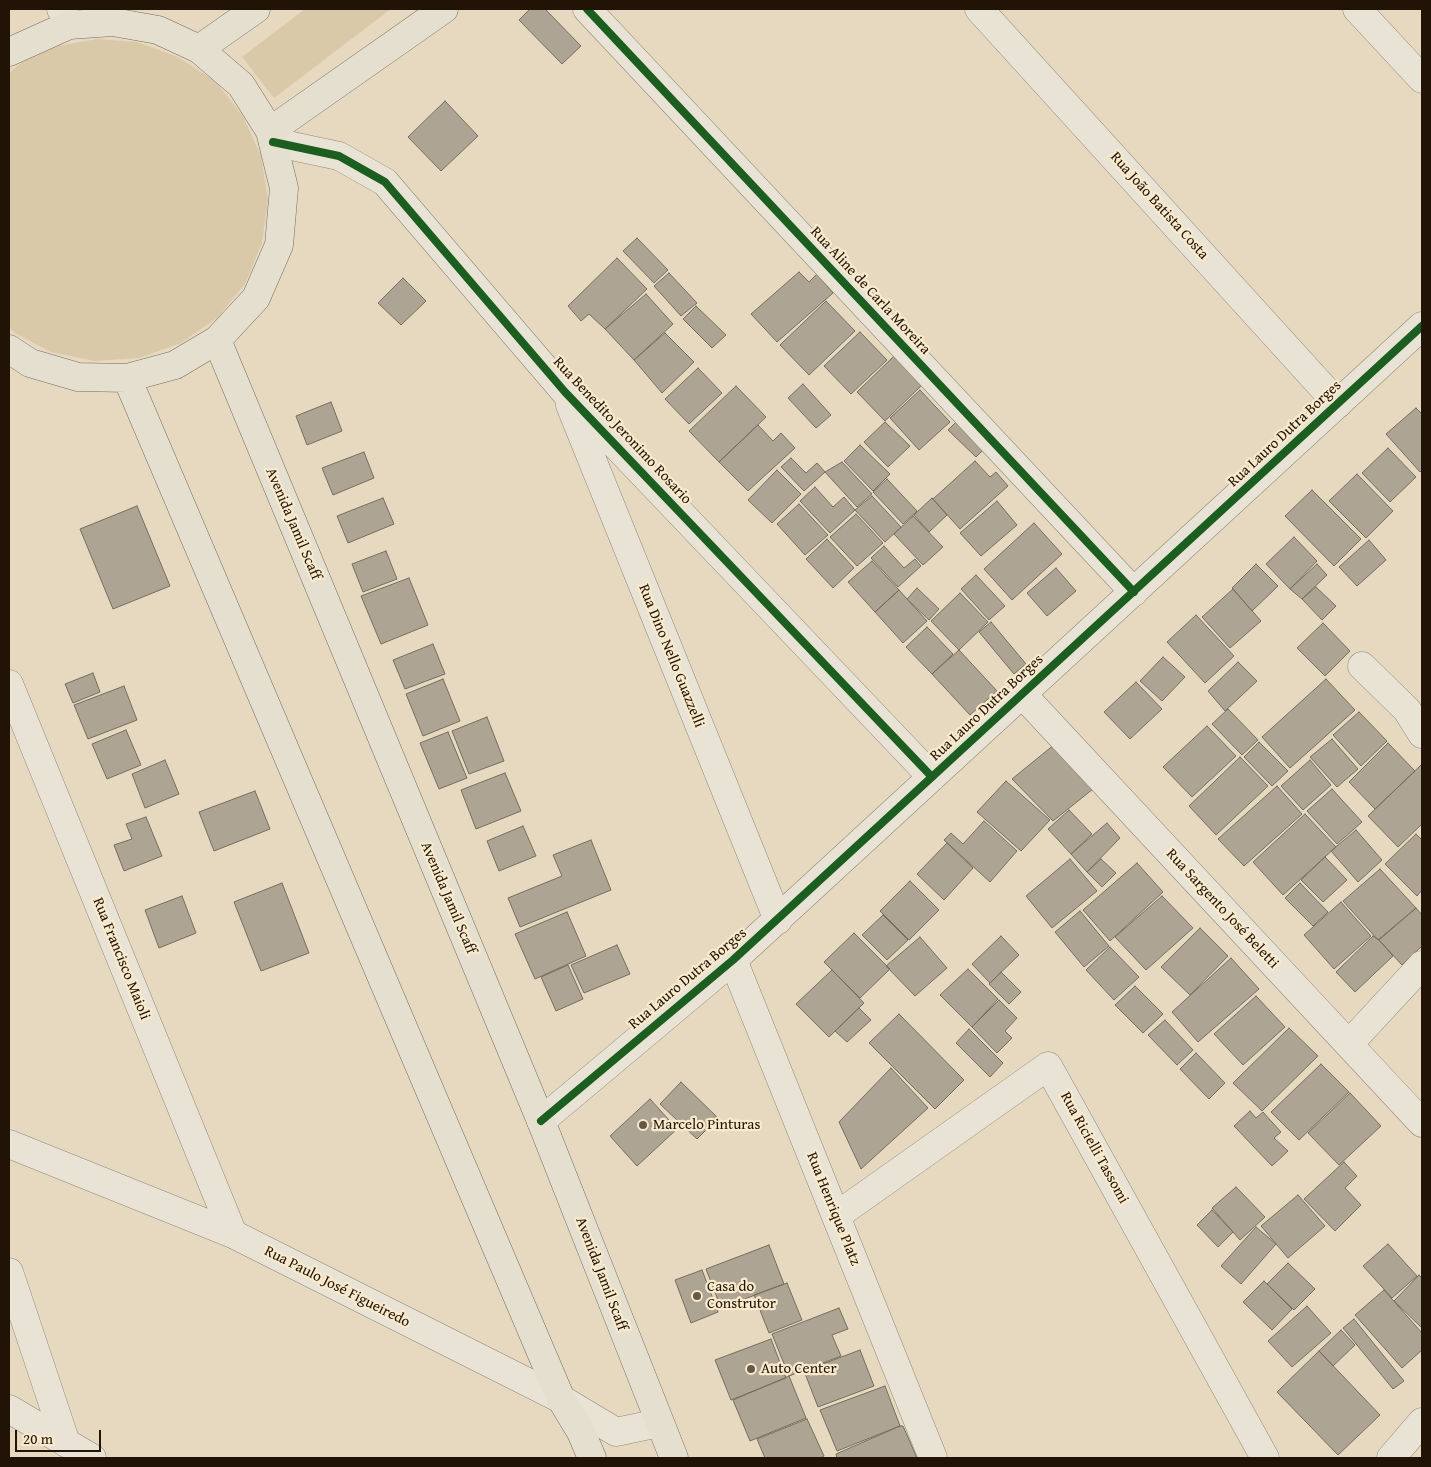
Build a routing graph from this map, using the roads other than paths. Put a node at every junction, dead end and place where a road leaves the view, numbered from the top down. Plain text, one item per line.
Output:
1 (256, 9) edge
2 (444, 9) edge
3 (587, 9) edge
4 (979, 9) edge
5 (1358, 9) edge
6 (65, 17) edge
7 (199, 49) junction
8 (9, 52) edge
9 (1422, 79) edge
10 (272, 137) junction
11 (1422, 326) edge
12 (217, 340) junction
13 (9, 350) edge
14 (127, 378) junction
15 (565, 392) junction
16 (1338, 404) junction
17 (1134, 592) junction
18 (1362, 666) dead end
19 (9, 684) edge
20 (1022, 694) junction
21 (1415, 703) edge
22 (1422, 734) edge
23 (932, 777) junction
24 (778, 920) junction
25 (733, 960) junction
26 (1422, 965) edge
27 (1349, 1044) junction
28 (541, 1121) junction
29 (1422, 1123) edge
30 (9, 1144) edge
31 (836, 1216) junction
32 (233, 1234) junction
33 (9, 1272) edge
34 (561, 1399) junction
35 (9, 1410) edge
36 (1422, 1422) edge
37 (659, 1423) junction
38 (66, 1443) junction
39 (92, 1458) edge
40 (592, 1458) edge
41 (674, 1458) edge
42 (933, 1458) edge
43 (1265, 1458) edge
44 (1391, 1458) edge

1 - 7 main road
2 - 10 main road
3 - 17 street, Rua Aline de Carla Moreira
4 - 16 street, Rua João Batista Costa
5 - 9 street
6 - 7 main road
6 - 8 main road
7 - 10 main road
10 - 12 main road
10 - 15 street, Rua Benedito Jeronimo Rosario
11 - 16 street, Rua Lauro Dutra Borges
12 - 14 main road
12 - 28 main road, Avenida Jamil Scaff
13 - 14 main road
14 - 34 main road
15 - 23 street, Rua Benedito Jeronimo Rosario
15 - 24 street, Rua Dino Nello Guazzelli
16 - 17 street, Rua Lauro Dutra Borges
17 - 20 street, Rua Lauro Dutra Borges
18 - 21 street
19 - 32 street, Rua Francisco Maioli
20 - 23 street, Rua Lauro Dutra Borges
20 - 27 street, Rua Sargento José Beletti
21 - 22 street
23 - 24 street, Rua Lauro Dutra Borges
24 - 25 street, Rua Lauro Dutra Borges
25 - 28 street, Rua Lauro Dutra Borges
25 - 31 street, Rua Henrique Platz
26 - 27 street
27 - 29 street, Rua Sargento José Beletti
28 - 37 main road, Avenida Jamil Scaff
30 - 32 street, Rua Paulo José Figueiredo
31 - 42 street, Rua Henrique Platz
31 - 43 street, Rua Ricielli Tassomi
32 - 34 street, Rua Paulo José Figueiredo
33 - 38 street
34 - 37 street, Rua Paulo José Figueiredo
34 - 40 main road
35 - 38 street
36 - 44 street
37 - 41 main road, Avenida Jamil Scaff
38 - 39 street

